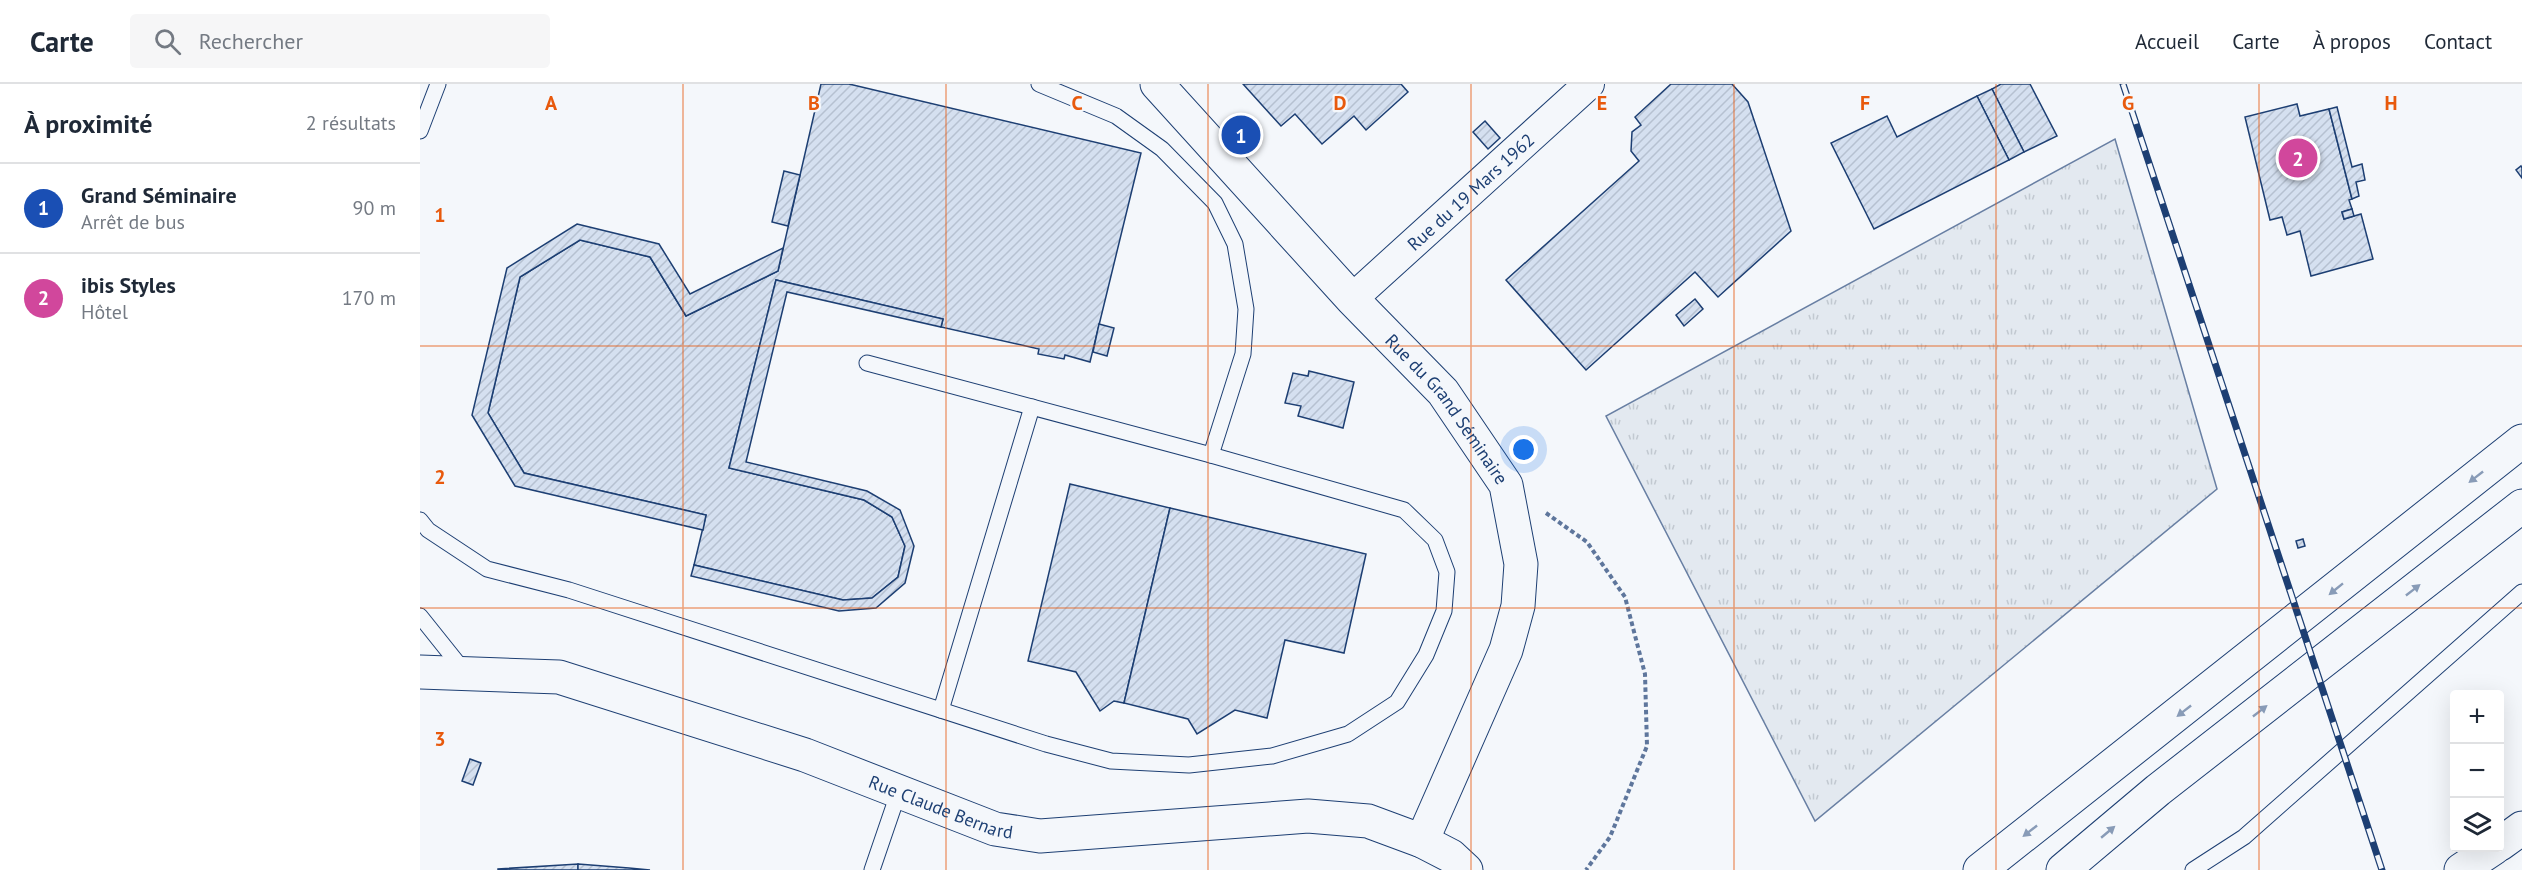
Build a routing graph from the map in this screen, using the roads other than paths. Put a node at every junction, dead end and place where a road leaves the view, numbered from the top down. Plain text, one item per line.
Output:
1 (438, 84) edge
2 (1039, 84) edge
3 (1157, 84) edge
4 (1589, 84) edge
5 (420, 130) edge
6 (1352, 299) junction
7 (867, 363) dead end
8 (1032, 407) junction
9 (2522, 441) edge
10 (1211, 455) junction
11 (2522, 506) edge
12 (420, 520) edge
13 (2522, 592) edge
14 (420, 616) edge
15 (420, 672) edge
16 (466, 674) junction
17 (941, 710) junction
18 (899, 791) junction
19 (2522, 828) edge
20 (2504, 841) edge
21 (1422, 842) junction
22 (2488, 852) edge
23 (872, 870) edge
24 (1466, 870) edge
25 (1980, 870) edge
26 (2063, 870) edge
27 (2193, 870) edge
28 (2461, 870) edge

1 - 5 lane
2 - 10 lane
3 - 6 main road, Rue du Grand Séminaire
4 - 6 street, Rue du 19 Mars 1962
6 - 21 main road, Rue du Grand Séminaire
7 - 8 lane
8 - 10 lane
8 - 17 lane
9 -> 25 main road
10 - 17 lane
26 -> 11 main road
12 - 17 lane
13 - 27 lane
14 - 16 lane
15 - 16 main road, Rue Claude Bernard
16 - 18 main road, Rue Claude Bernard
18 - 21 main road, Rue Claude Bernard
18 - 23 lane
19 - 20 main road
21 - 24 main road, Rue Claude Bernard
22 - 28 main road

